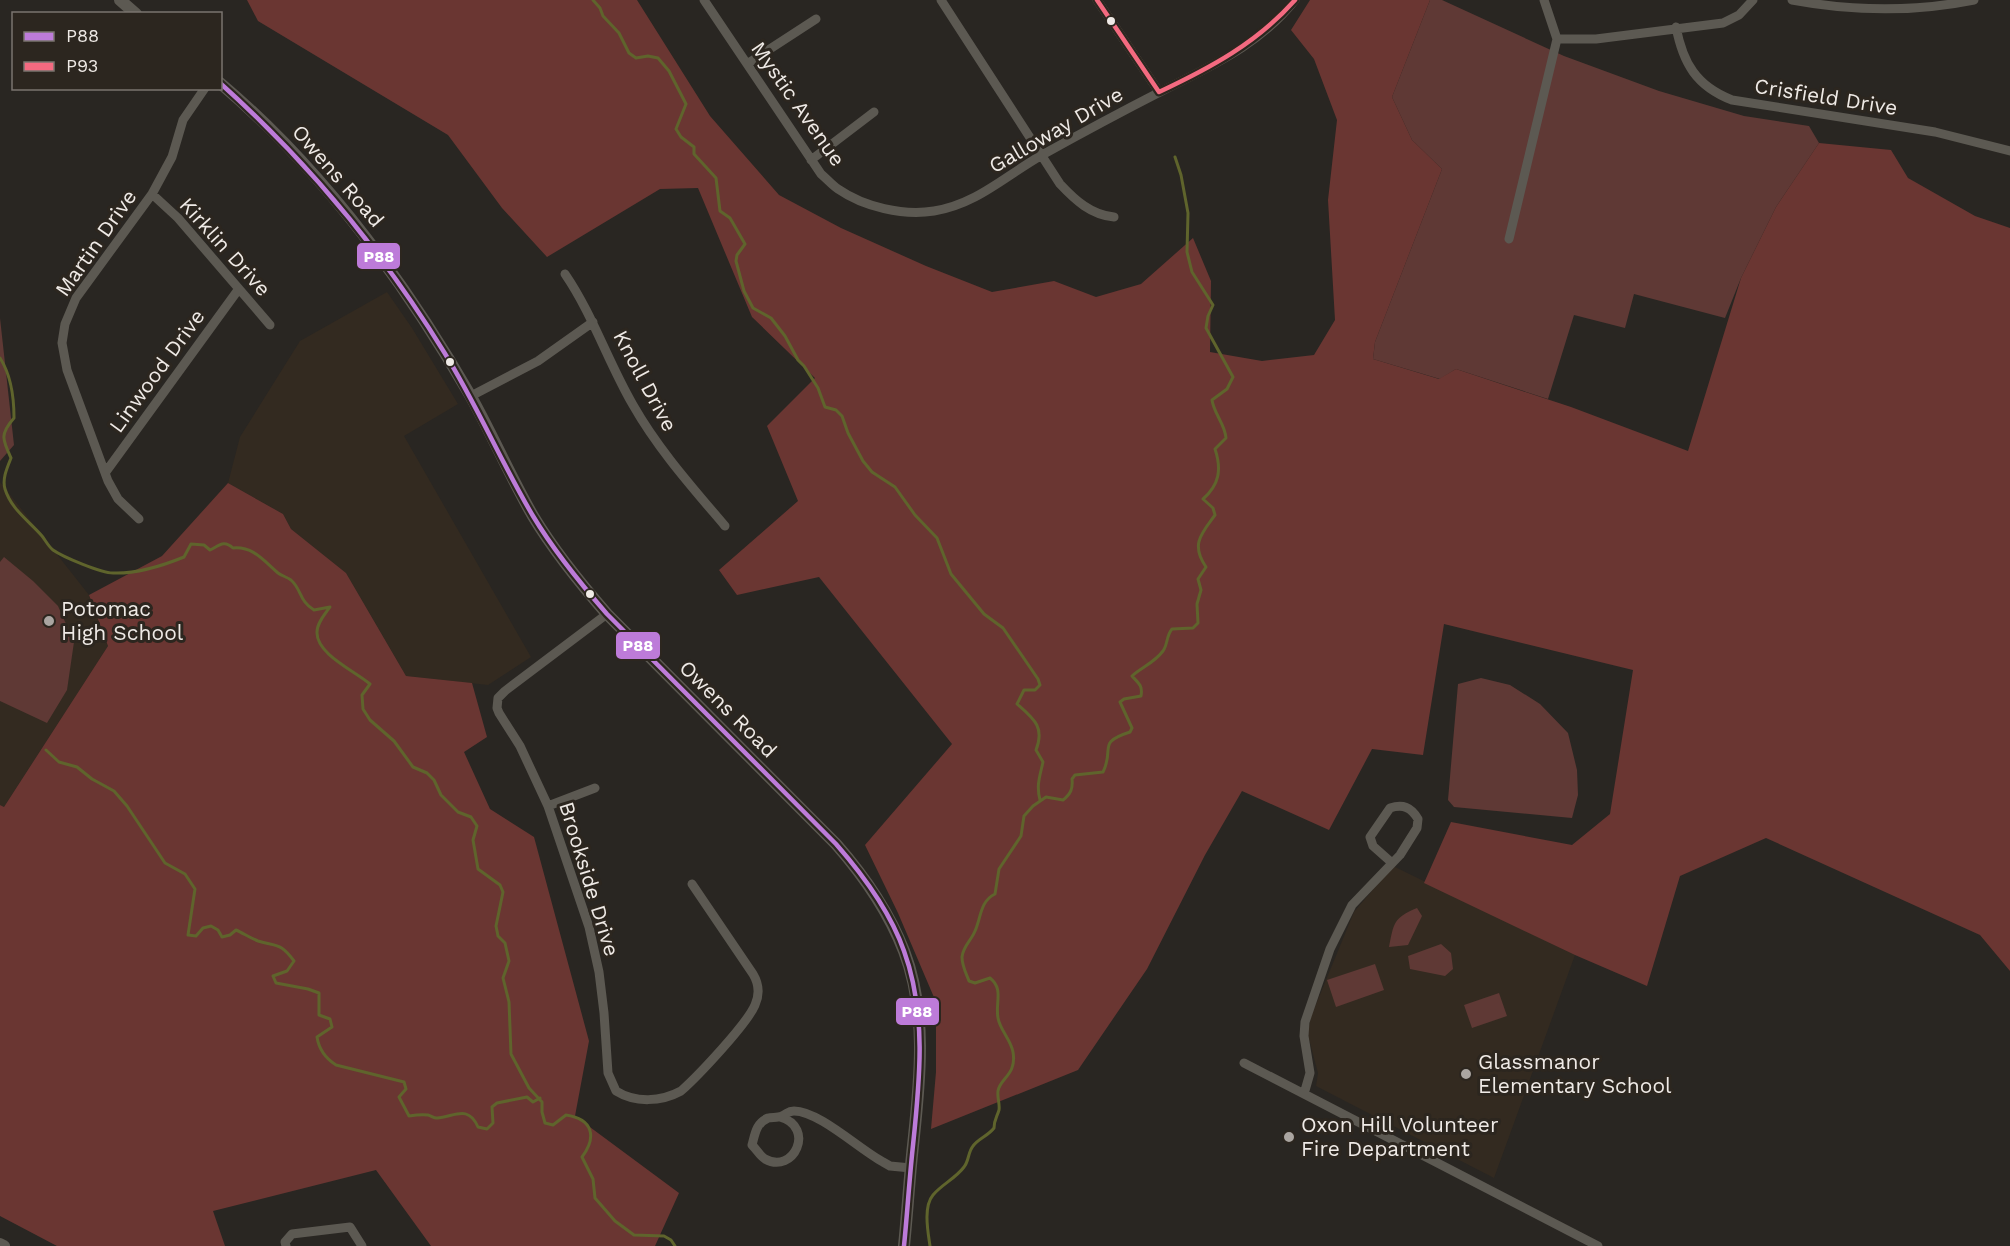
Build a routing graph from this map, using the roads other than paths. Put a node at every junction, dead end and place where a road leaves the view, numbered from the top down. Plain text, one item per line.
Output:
1 (120, 0) edge
2 (704, 0) edge
3 (941, 0) edge
4 (1097, 0) edge
5 (1295, 0) edge
6 (1544, 0) edge
7 (1753, 0) edge
8 (1792, 0) edge
9 (1974, 0) edge
10 (1847, 3) edge
11 (134, 12) edge
12 (816, 19) dead end
13 (1676, 27) junction
14 (1557, 39) junction
15 (747, 64) junction
16 (222, 85) edge
17 (204, 90) edge
18 (1159, 92) junction
19 (874, 112) dead end
20 (2010, 151) edge
21 (1040, 156) junction
22 (811, 160) junction
23 (152, 194) junction
24 (916, 213) joint
25 (1114, 217) dead end
26 (1509, 239) dead end
27 (566, 274) dead end
28 (238, 290) junction
29 (593, 322) junction
30 (270, 325) dead end
31 (471, 396) junction
32 (105, 473) junction
33 (139, 519) dead end
34 (725, 526) dead end
35 (607, 614) junction
36 (595, 788) dead end
37 (548, 806) junction
38 (1391, 862) junction
39 (692, 884) dead end
40 (1244, 1063) dead end
41 (1304, 1094) junction
42 (780, 1117) junction
43 (911, 1168) junction
44 (286, 1246) edge
45 (362, 1246) edge
46 (904, 1246) edge
47 (1598, 1246) edge

1 - 11 street
2 - 15 street, Mystic Avenue
3 - 21 street
4 - 18 street
5 - 18 street, Galloway Drive
6 - 14 street
7 - 13 street
8 - 10 street
9 - 10 street
12 - 15 street
13 - 14 street
13 - 20 street, Crisfield Drive
14 - 26 street
15 - 22 street, Mystic Avenue
16 - 31 street, Owens Road
17 - 23 street, Martin Drive
18 - 21 street, Galloway Drive
19 - 22 street
21 - 24 street, Galloway Drive
21 - 25 street
22 - 24 street, Mystic Avenue
23 - 28 street, Kirklin Drive
23 - 32 street, Martin Drive
27 - 29 street, Knoll Drive
28 - 30 street, Kirklin Drive
28 - 32 street, Linwood Drive
29 - 31 street
29 - 34 street, Knoll Drive
31 - 35 street, Owens Road
32 - 33 street, Martin Drive
35 - 37 street, Brookside Drive
35 - 43 street, Owens Road
36 - 37 street
37 - 39 street, Brookside Drive
38 - 38 street
38 - 41 street
40 - 41 street
41 - 47 street
42 - 42 street
42 - 43 street
43 - 46 street, Owens Road
44 - 45 street

